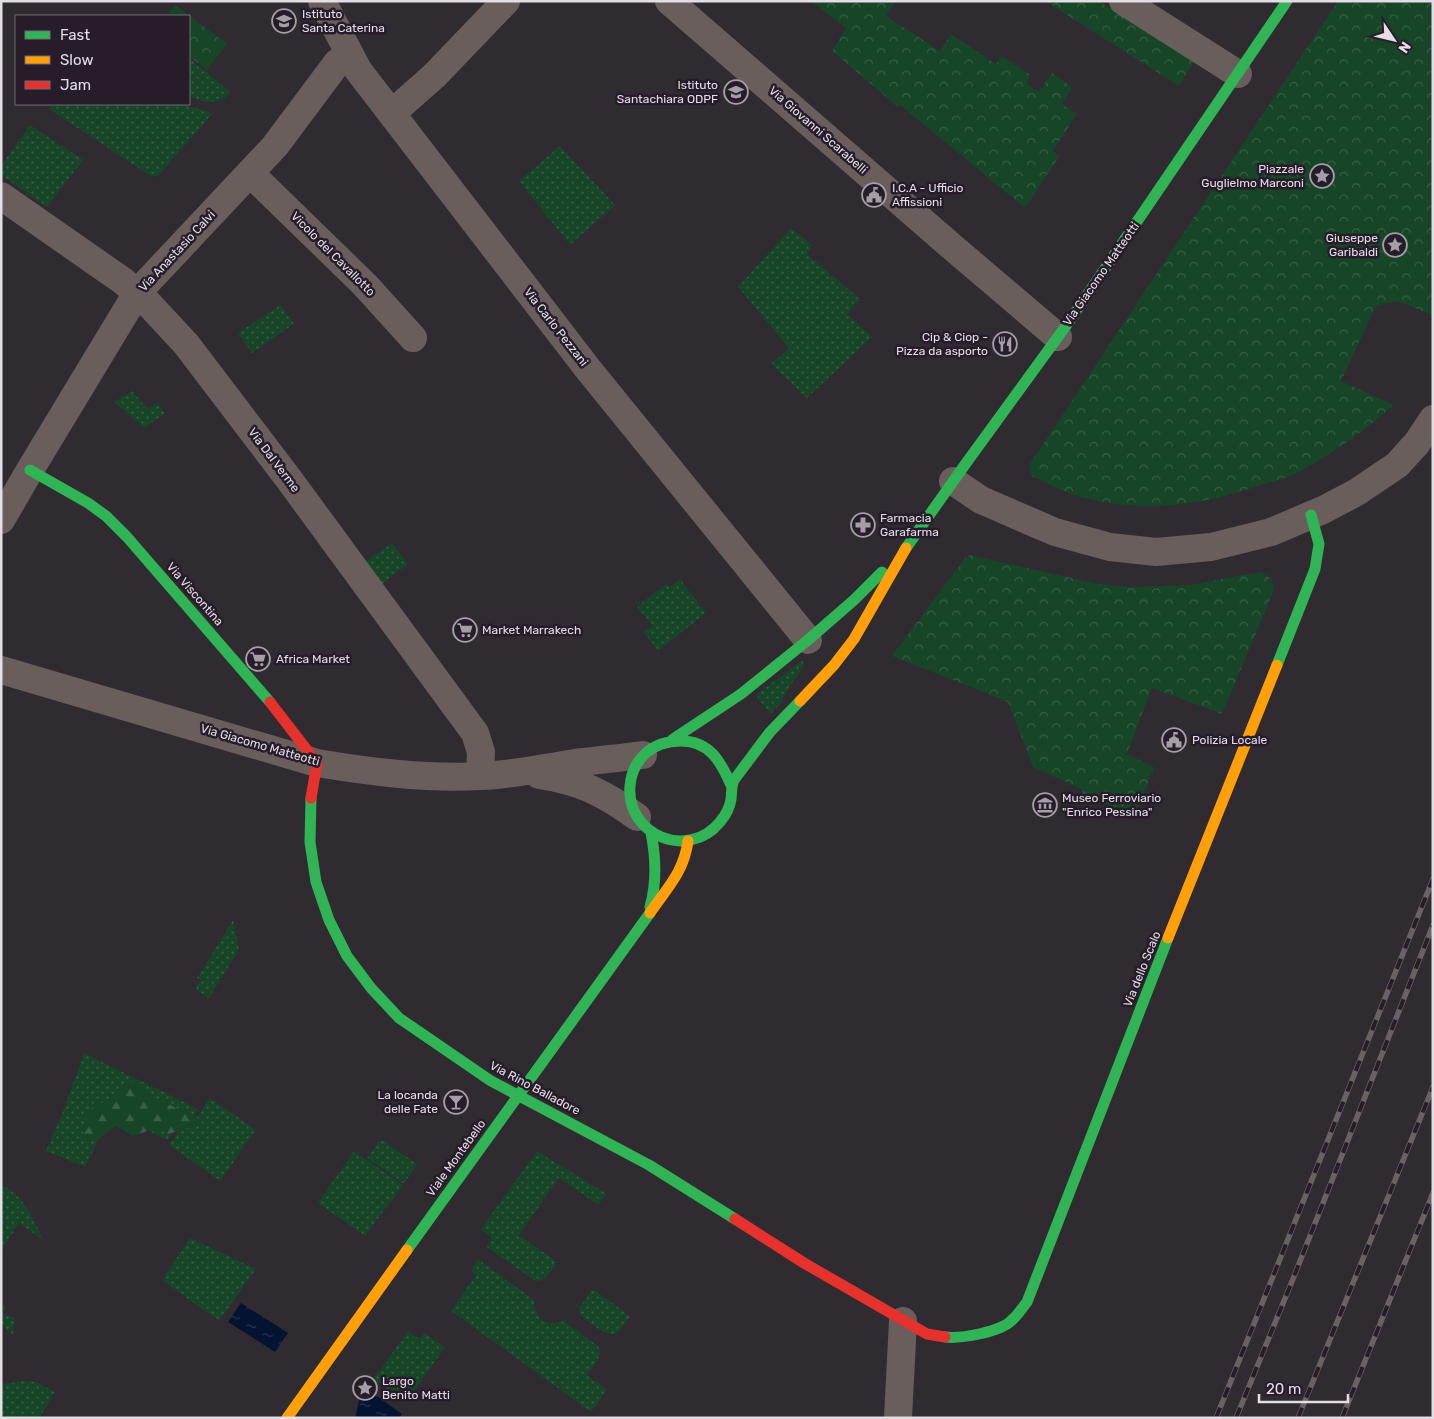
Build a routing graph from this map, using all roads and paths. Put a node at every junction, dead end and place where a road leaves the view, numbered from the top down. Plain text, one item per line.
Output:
1 (322, 1) edge
2 (506, 1) edge
3 (669, 1) edge
4 (1123, 1) edge
5 (1287, 1) edge
6 (349, 55) junction
7 (1238, 74) junction
8 (392, 113) junction
9 (250, 173) junction
10 (1, 196) edge
11 (137, 293) junction
12 (1058, 337) junction
13 (413, 338) dead end
14 (1433, 419) edge
15 (30, 470) junction
16 (953, 482) junction
17 (1311, 515) junction
18 (1, 520) edge
19 (909, 543) junction
20 (808, 649) junction
21 (1, 670) edge
22 (804, 683) dead end
23 (801, 701) junction
24 (673, 739) junction
25 (643, 755) junction
26 (317, 763) junction
27 (525, 773) junction
28 (480, 776) junction
29 (731, 785) junction
30 (644, 825) junction
31 (688, 841) junction
32 (648, 915) junction
33 (519, 1095) junction
34 (903, 1322) junction
35 (287, 1418) edge
36 (898, 1418) edge

1 - 6 street, Via Carlo Pezzani
2 - 8 street
3 - 12 street, Via Giovanni Scarabelli
4 - 7 street
5 - 7 street, Via Giacomo Matteotti
6 - 8 street, Via Carlo Pezzani
6 - 9 street, Via Anastasio Calvi
7 - 12 street, Via Giacomo Matteotti
8 - 20 street, Via Carlo Pezzani
9 - 11 street, Via Anastasio Calvi
9 - 13 street, Vicolo del Cavallotto
10 - 11 street, Via Dal Verme
11 - 15 street, Via Anastasio Calvi
11 - 28 street, Via Dal Verme
12 - 16 street, Via Giacomo Matteotti
14 - 17 street
15 - 18 street, Via Anastasio Calvi
15 - 26 street, Via Viscontina
16 - 17 street
16 - 19 street, Via Giacomo Matteotti
17 - 34 street, Via dello Scalo
19 - 20 street, Via Giacomo Matteotti
19 - 23 street, Via Giacomo Matteotti
20 - 24 street, Via Giacomo Matteotti
21 - 26 street, Via Giacomo Matteotti
22 - 23 street
23 - 29 street, Via Giacomo Matteotti
24 - 25 street, Via Giacomo Matteotti
24 - 29 street, Via Giacomo Matteotti
25 - 27 street, Via Giacomo Matteotti
25 - 30 street
26 - 28 street, Via Giacomo Matteotti
26 - 33 street, Via Rino Balladore
27 - 28 street, Via Giacomo Matteotti
27 - 30 street, Via Giacomo Matteotti
29 - 31 street, Via Giacomo Matteotti
30 - 31 street, Via Giacomo Matteotti
30 - 32 street, Viale Montebello
31 - 32 street, Viale Montebello
32 - 33 street, Viale Montebello
33 - 34 street, Via Rino Balladore
33 - 35 street, Viale Montebello
34 - 36 street

